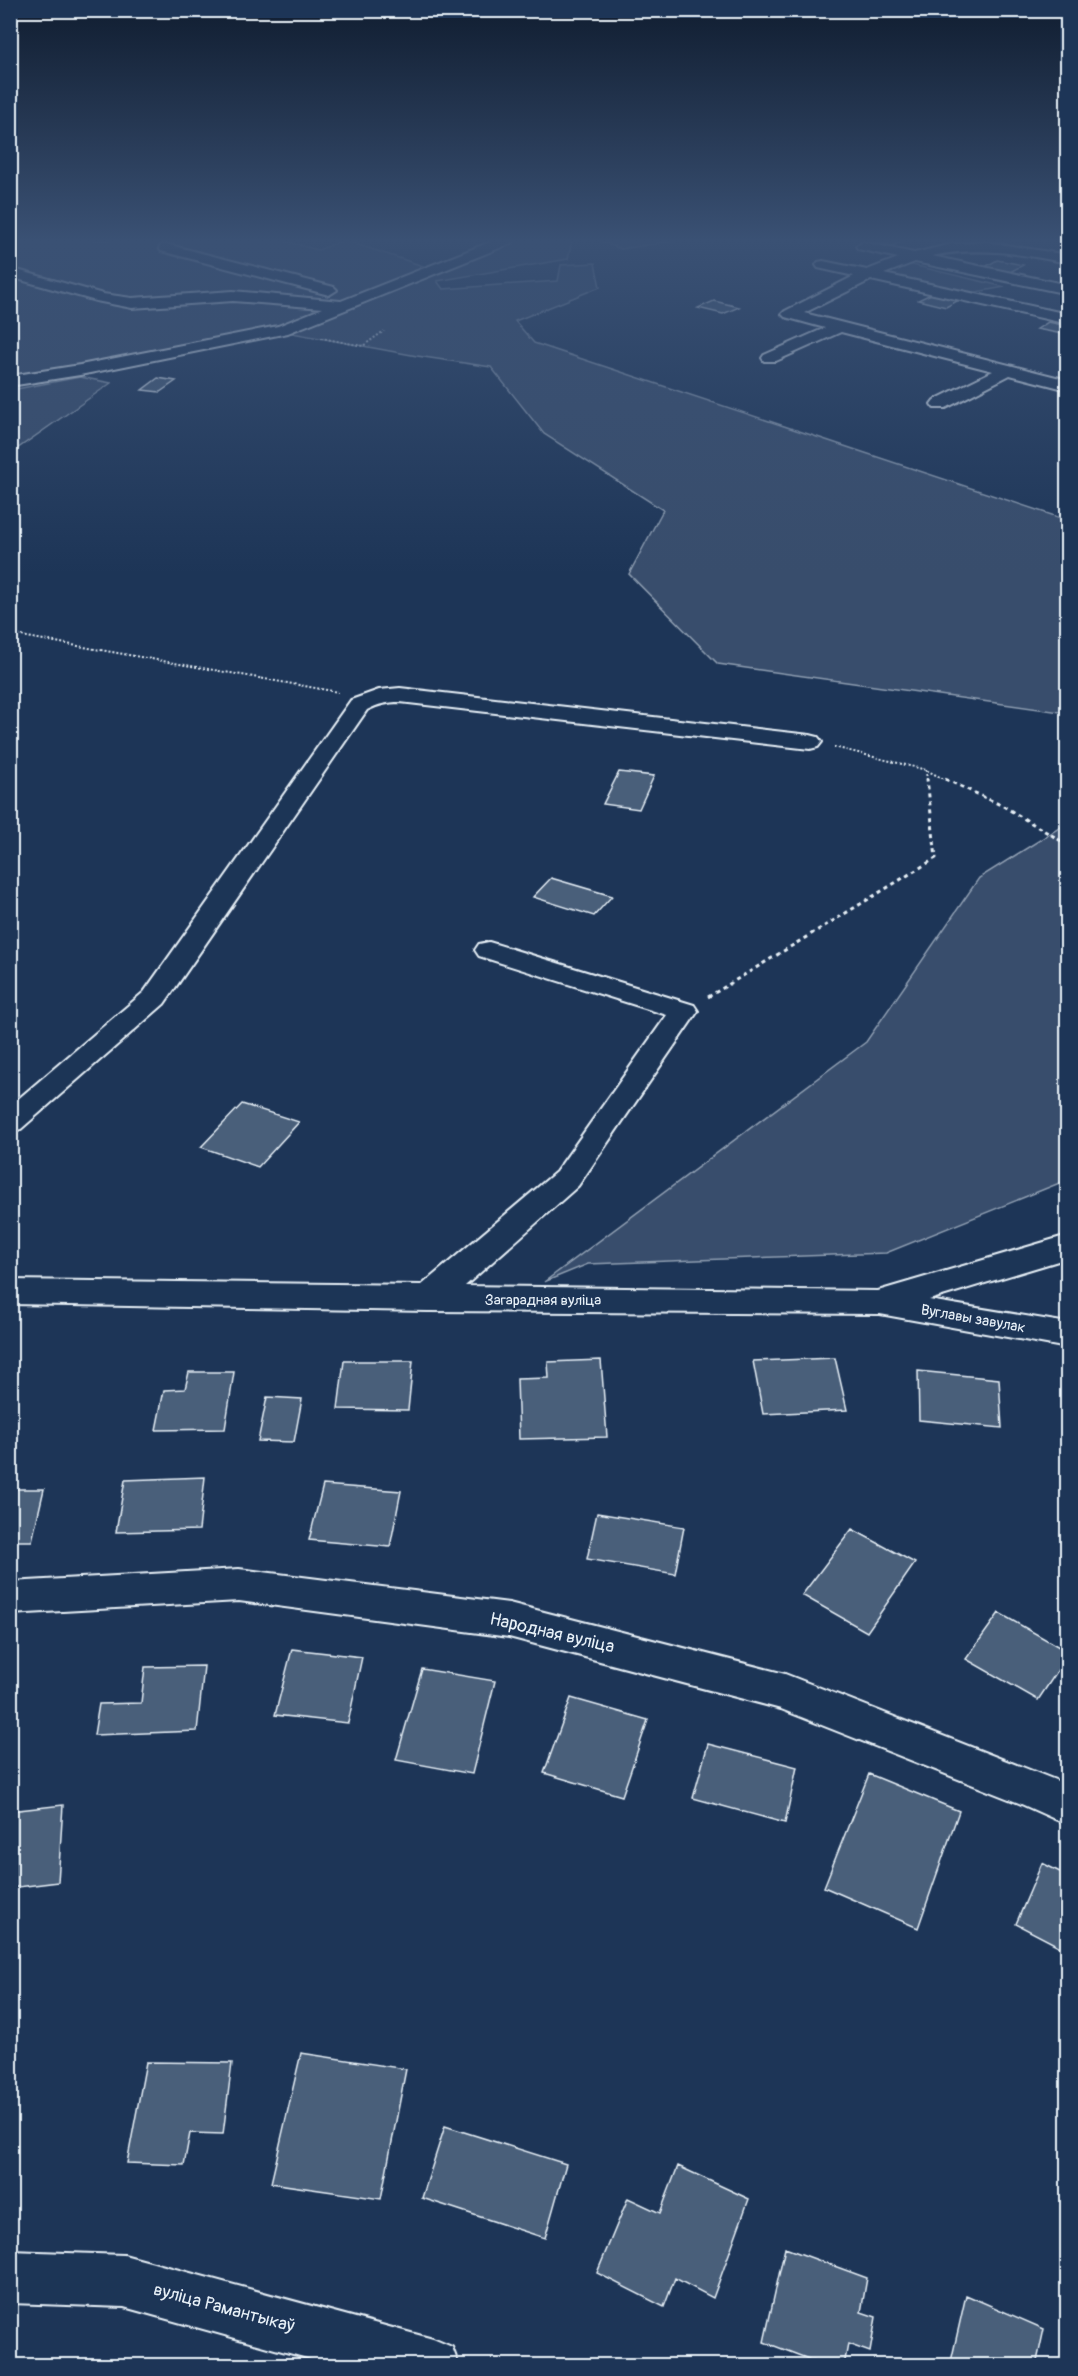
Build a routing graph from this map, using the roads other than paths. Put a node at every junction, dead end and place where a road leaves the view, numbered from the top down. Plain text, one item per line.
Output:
1 (177, 351) edge
2 (786, 351) edge
3 (932, 351) edge
4 (770, 358) dead end
5 (34, 362) dead end
6 (80, 370) junction
7 (1008, 370) junction
8 (1068, 370) edge
9 (1048, 380) junction
10 (10, 381) edge
11 (1068, 385) edge
12 (940, 404) dead end
13 (810, 742) road end
14 (489, 950) dead end
15 (10, 1122) edge
16 (1068, 1246) edge
17 (10, 1292) edge
18 (428, 1299) junction
19 (878, 1303) junction
20 (1068, 1336) edge
21 (10, 1598) edge
22 (1068, 1806) edge
23 (10, 2277) edge
24 (433, 2366) edge

1 - 6 street
2 - 4 street
3 - 7 street
5 - 6 street
6 - 10 street
7 - 9 street
7 - 12 street
8 - 9 street
9 - 11 street
13 - 15 street
14 - 18 street
16 - 19 street, Загарадная вуліца
17 - 18 street, Загарадная вуліца
18 - 19 street, Загарадная вуліца
19 - 20 street, Вуглавы завулак
21 - 22 street, Народная вуліца
23 - 24 street, вуліца Рамантыкаў

